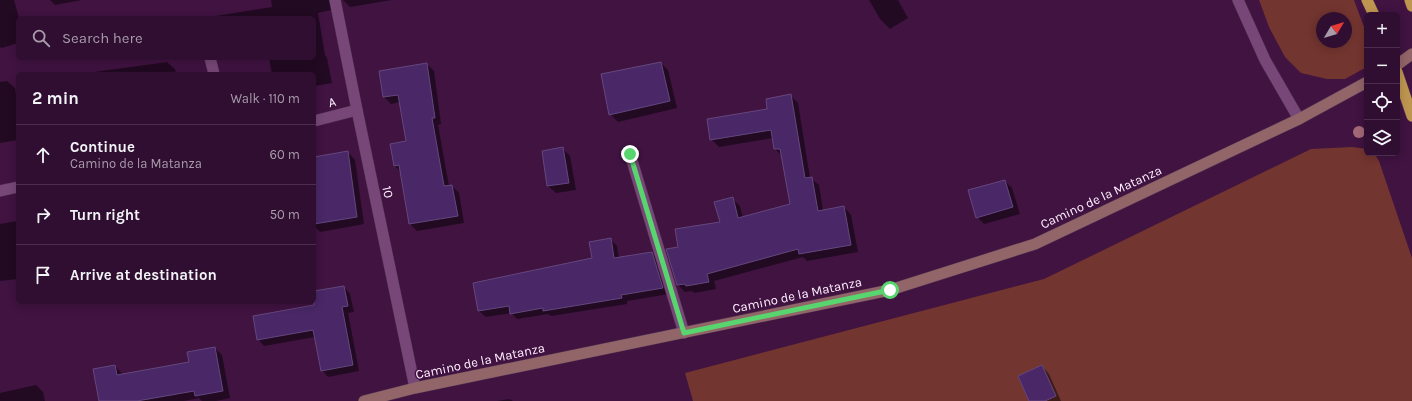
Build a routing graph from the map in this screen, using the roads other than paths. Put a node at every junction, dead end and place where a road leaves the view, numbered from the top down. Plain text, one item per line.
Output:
1 (335, 0) edge
2 (1238, 0) edge
3 (1368, 0) edge
4 (1410, 0) edge
5 (1412, 6) edge
6 (1373, 12) edge
7 (1412, 54) edge
8 (210, 60) edge
9 (1400, 63) edge
10 (214, 72) edge
11 (1400, 81) edge
12 (1364, 84) edge
13 (356, 110) junction
14 (1412, 116) edge
15 (1299, 119) junction
16 (316, 120) edge
17 (630, 154) dead end
18 (16, 187) edge
19 (0, 190) edge
20 (684, 333) junction
21 (415, 388) junction
22 (364, 401) edge

1 - 13 street, 10
2 - 15 street
3 - 6 highway
4 - 5 highway
7 - 9 main road
8 - 10 street
11 - 14 highway
12 - 15 main road, Camino de la Matanza
13 - 16 street, A
13 - 21 street, 10
15 - 20 main road, Camino de la Matanza
17 - 20 street
18 - 19 street
20 - 21 main road, Camino de la Matanza
21 - 22 main road, Camino de la Matanza

